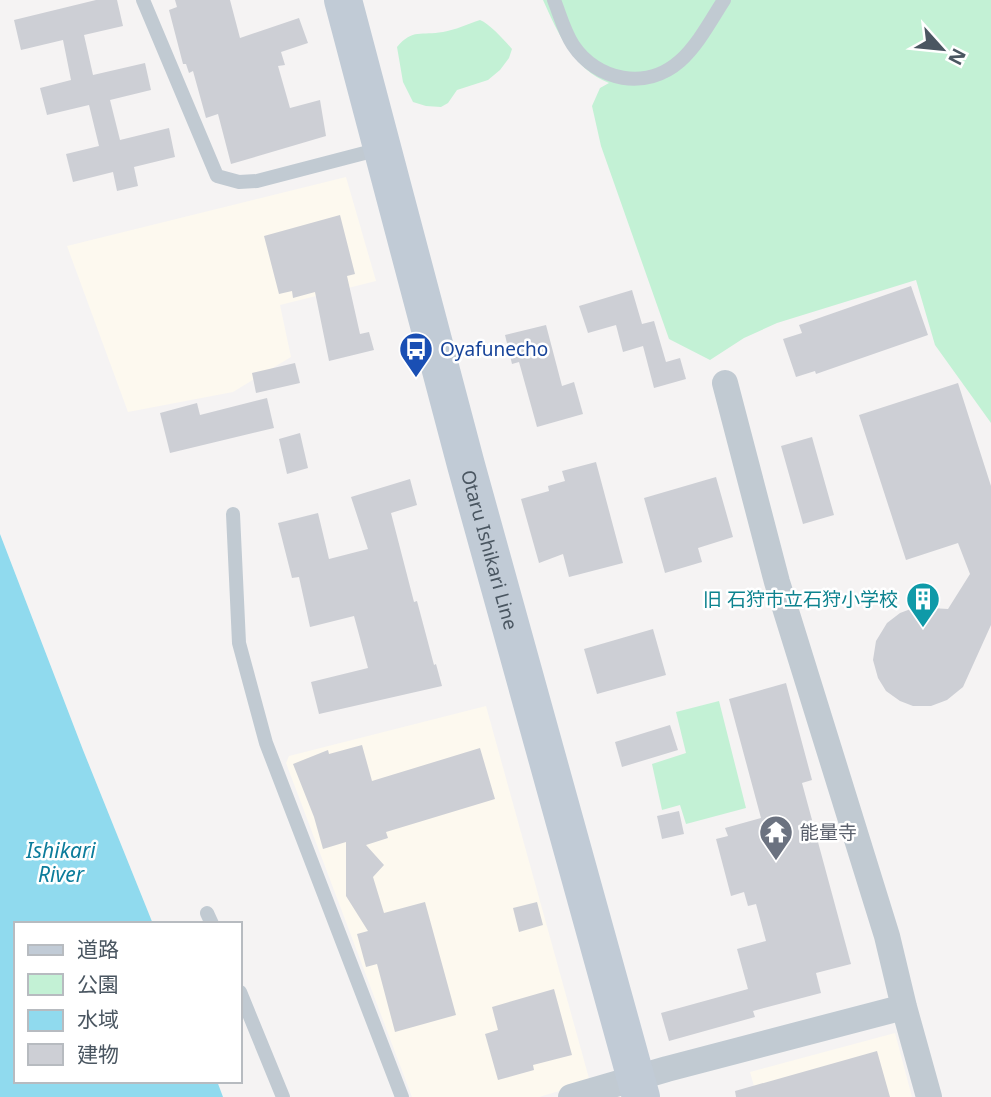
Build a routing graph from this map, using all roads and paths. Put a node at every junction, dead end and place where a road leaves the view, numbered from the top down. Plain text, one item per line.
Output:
1 (143, 0) edge
2 (343, 0) edge
3 (554, 0) edge
4 (724, 0) edge
5 (382, 149) junction
6 (725, 383) dead end
7 (233, 514) dead end
8 (242, 997) edge
9 (904, 1007) junction
10 (638, 1087) edge
11 (283, 1097) edge
12 (402, 1097) edge
13 (571, 1097) edge
14 (929, 1097) edge

1 - 5 lane
2 - 5 main road, Otaru Ishikari Line
3 - 4 lane
5 - 10 main road, Otaru Ishikari Line
6 - 9 street
7 - 12 lane
8 - 11 lane
9 - 10 street
9 - 14 street
10 - 13 street

